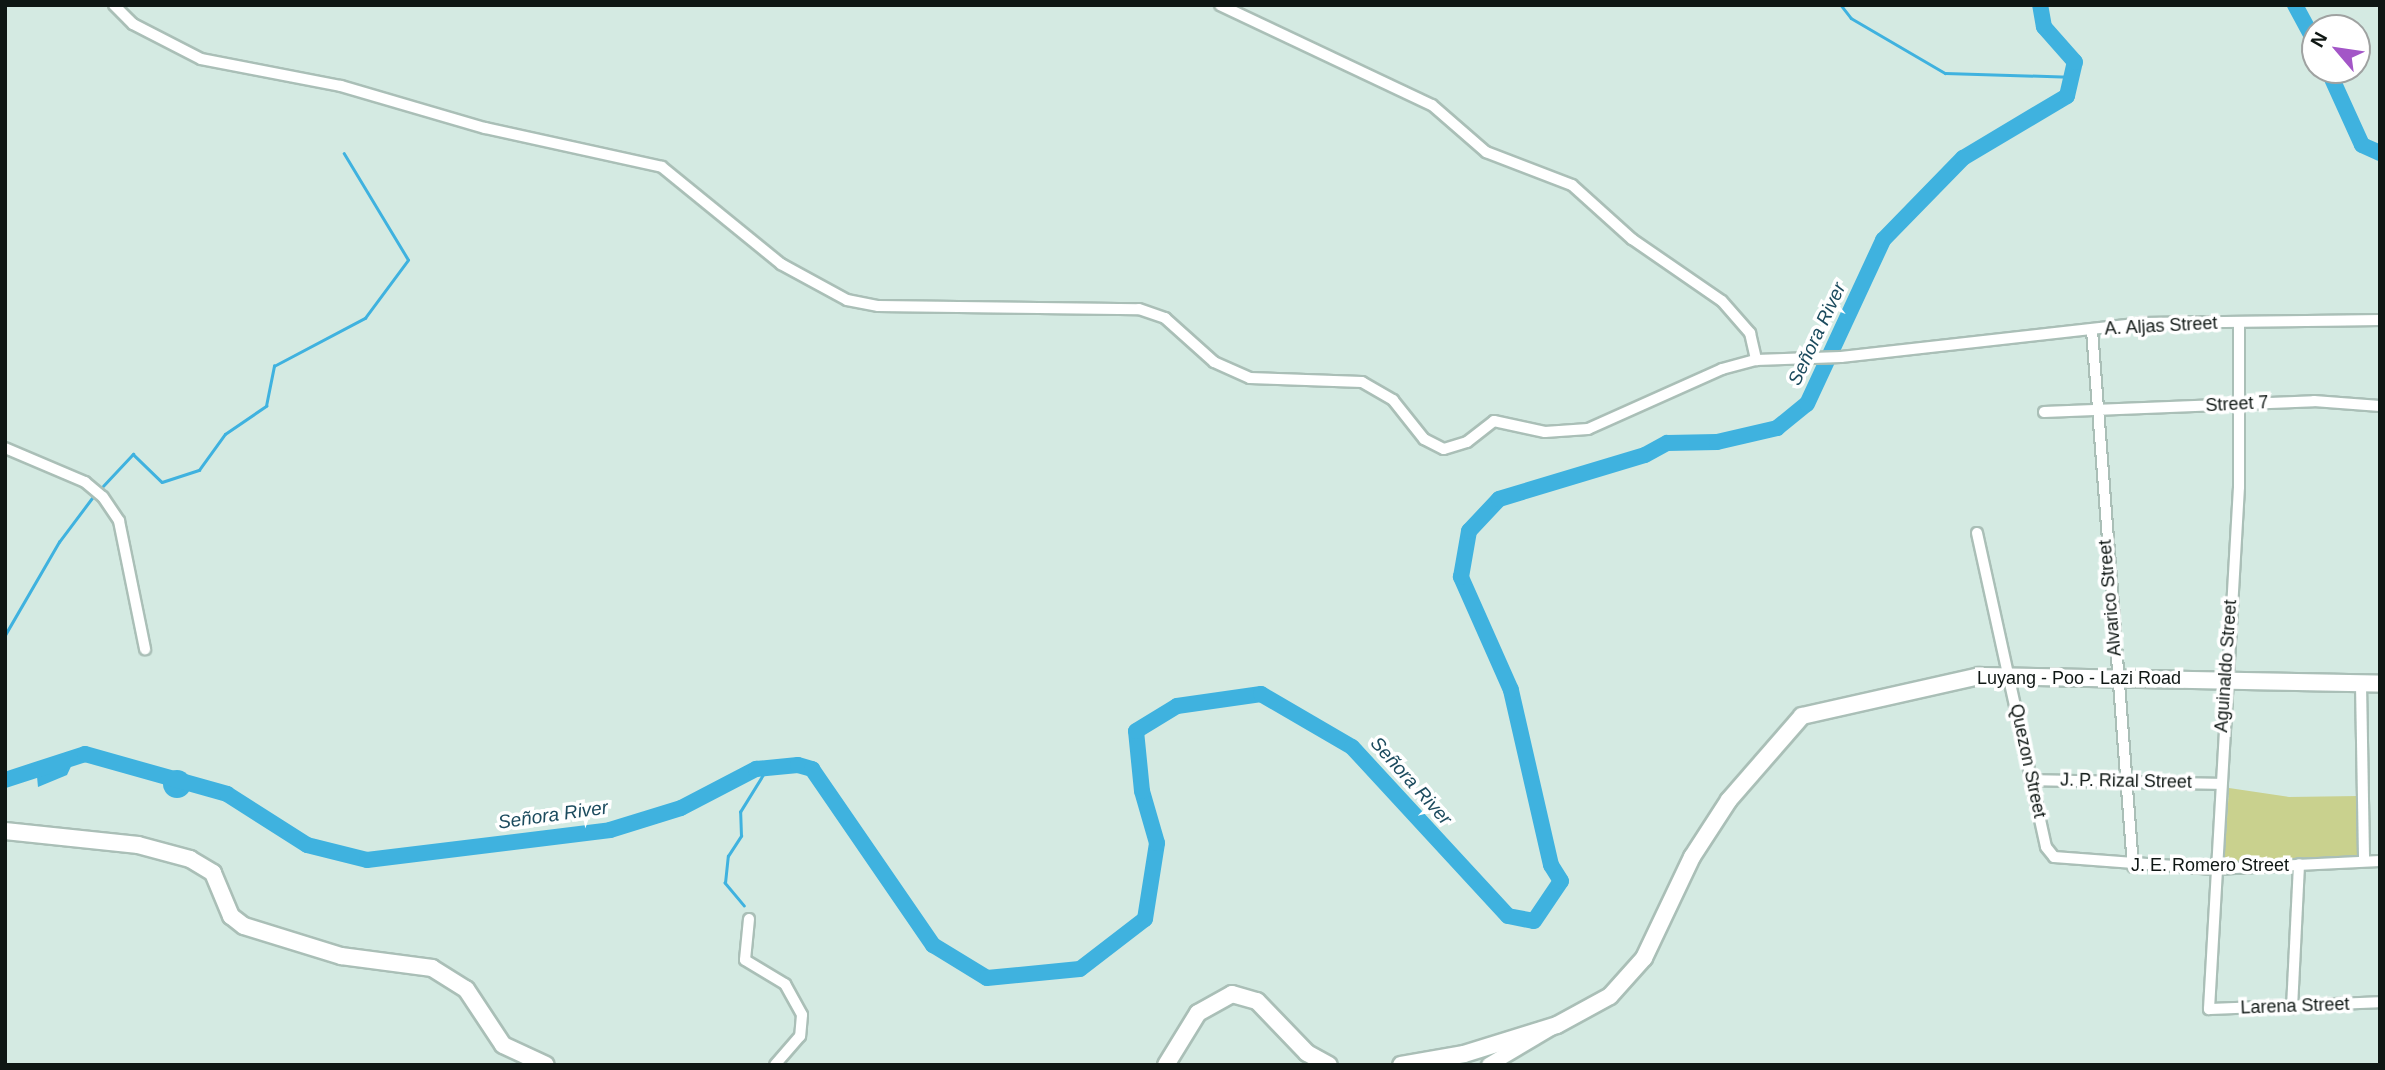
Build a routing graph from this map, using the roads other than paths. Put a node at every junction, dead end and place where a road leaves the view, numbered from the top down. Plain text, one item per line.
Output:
1 (114, 5) edge
2 (1220, 5) edge
3 (2380, 320) edge
4 (2239, 323) junction
5 (2092, 330) junction
6 (1756, 360) junction
7 (2238, 403) junction
8 (2380, 406) edge
9 (2044, 412) dead end
10 (2094, 412) junction
11 (5, 448) edge
12 (1977, 533) dead end
13 (145, 649) dead end
14 (2010, 675) junction
15 (2116, 677) junction
16 (2224, 680) junction
17 (2361, 684) junction
18 (2380, 684) edge
19 (2125, 778) junction
20 (2031, 780) junction
21 (2221, 783) junction
22 (5, 831) edge
23 (2046, 847) joint
24 (2364, 860) junction
25 (2380, 861) edge
26 (2299, 864) junction
27 (2133, 866) junction
28 (2218, 869) junction
29 (750, 919) dead end
30 (2380, 1002) edge
31 (2292, 1008) junction
32 (2209, 1009) joint
33 (1557, 1025) junction
34 (546, 1065) edge
35 (775, 1065) edge
36 (1166, 1065) edge
37 (1329, 1065) edge
38 (1401, 1065) edge
39 (1489, 1065) edge

1 - 6 street, A. Aljas Street
2 - 6 street
3 - 4 street, A. Aljas Street
4 - 5 street, A. Aljas Street
4 - 7 street, Aguinaldo Street
5 - 6 street, A. Aljas Street
5 - 10 street, Alvarico Street
7 - 8 street, Street 7
7 - 10 street, Street 7
7 - 16 street, Aguinaldo Street
9 - 10 street, Street 7
10 - 15 street, Alvarico Street
11 - 13 street
12 - 14 street, Quezon Street
14 - 15 main road, Luyang - Poo - Lazi Road
14 - 20 street, Quezon Street
14 - 33 main road, Luyang - Poo - Lazi Road
15 - 16 main road, Luyang - Poo - Lazi Road
15 - 19 street, Alvarico Street
16 - 17 main road, Luyang - Poo - Lazi Road
16 - 21 street, Aguinaldo Street
17 - 18 main road, Luyang - Poo - Lazi Road
17 - 24 street
19 - 20 street, J. P. Rizal Street
19 - 21 street, J. P. Rizal Street
19 - 27 street, Alvarico Street
20 - 23 street, Quezon Street
21 - 28 street, Aguinaldo Street
22 - 34 main road
23 - 27 street, J. E. Romero Street
24 - 25 street, J. E. Romero Street
24 - 26 street, J. E. Romero Street
26 - 28 street, J. E. Romero Street
26 - 31 street
27 - 28 street, J. E. Romero Street
28 - 32 street, Aguinaldo Street
29 - 35 street
30 - 31 street, Larena Street
31 - 32 street, Larena Street
33 - 38 main road, Luyang - Poo - Lazi Road
33 - 39 street
36 - 37 main road

